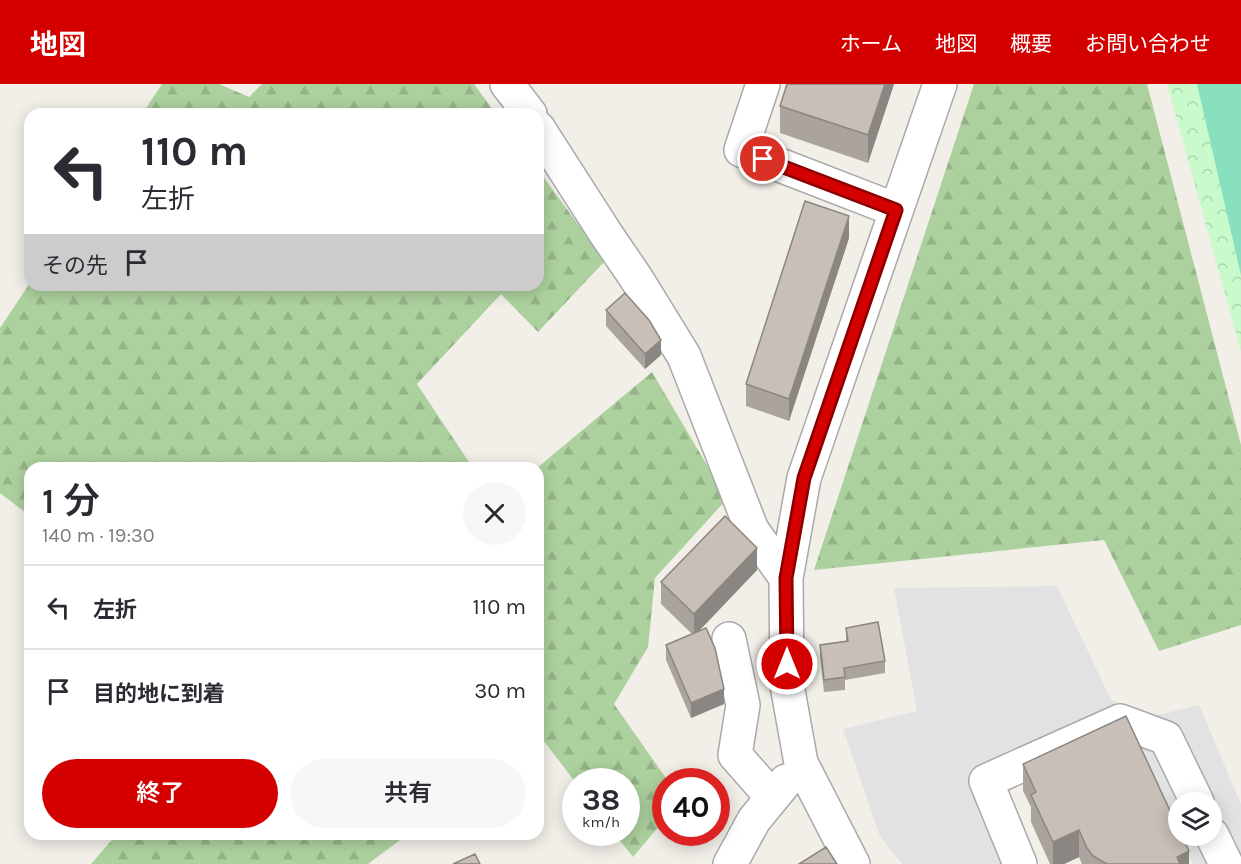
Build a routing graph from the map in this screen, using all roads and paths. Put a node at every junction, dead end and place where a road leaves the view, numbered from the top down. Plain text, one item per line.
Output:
1 (507, 84) edge
2 (762, 84) edge
3 (940, 84) edge
4 (525, 108) edge
5 (544, 137) edge
6 (896, 210) junction
7 (786, 578) junction
8 (729, 639) dead end
9 (801, 763) junction
10 (1192, 792) edge
11 (772, 797) junction
12 (1217, 846) edge
13 (730, 864) edge
14 (853, 864) edge
15 (1020, 864) edge
16 (1226, 864) edge

1 - 4 street
2 - 6 street
3 - 6 street
5 - 7 street
6 - 7 street
7 - 9 street
8 - 11 street
9 - 11 street
9 - 14 street
10 - 15 street
11 - 13 street
12 - 16 street

